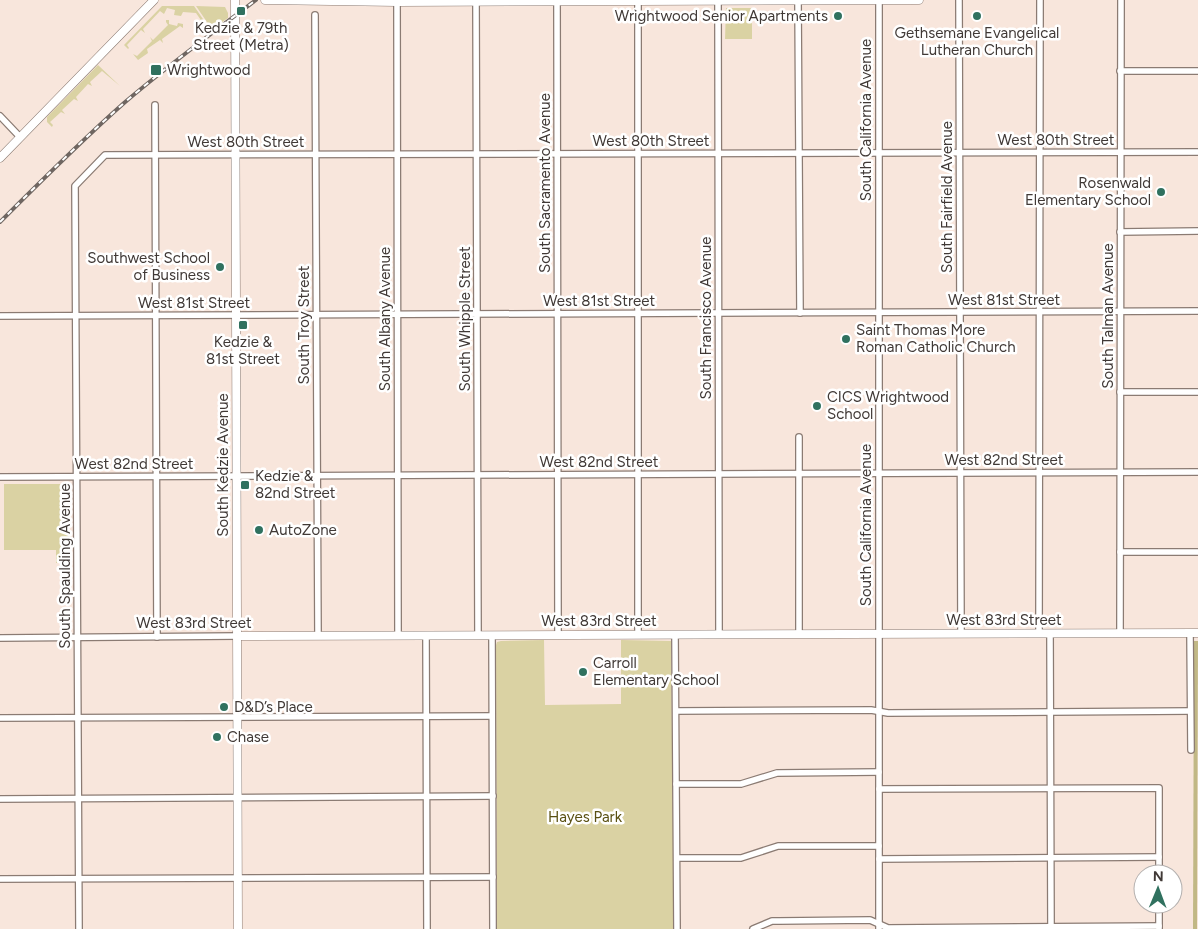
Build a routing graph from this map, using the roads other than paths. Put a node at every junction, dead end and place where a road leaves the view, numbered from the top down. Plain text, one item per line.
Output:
1 (154, 0) edge
2 (236, 0) edge
3 (265, 0) edge
4 (918, 0) edge
5 (959, 0) edge
6 (1040, 0) edge
7 (1121, 0) edge
8 (638, 1) edge
9 (798, 1) junction
10 (878, 1) edge
11 (397, 2) junction
12 (476, 2) junction
13 (557, 2) junction
14 (718, 2) junction
15 (315, 15) dead end
16 (1120, 71) junction
17 (1198, 71) edge
18 (155, 105) dead end
19 (0, 116) edge
20 (20, 137) junction
21 (960, 152) junction
22 (1040, 152) junction
23 (1120, 152) junction
24 (1198, 152) edge
25 (718, 153) junction
26 (799, 153) junction
27 (879, 153) junction
28 (397, 154) junction
29 (477, 154) junction
30 (557, 154) junction
31 (638, 154) junction
32 (105, 155) joint
33 (155, 155) junction
34 (236, 155) junction
35 (316, 155) junction
36 (0, 158) edge
37 (1198, 231) edge
38 (1120, 232) junction
39 (1198, 311) edge
40 (1040, 312) junction
41 (1120, 312) junction
42 (800, 313) junction
43 (879, 313) junction
44 (960, 313) junction
45 (477, 314) junction
46 (558, 314) junction
47 (638, 314) junction
48 (718, 314) junction
49 (236, 315) junction
50 (317, 315) junction
51 (398, 315) junction
52 (0, 316) edge
53 (76, 316) junction
54 (156, 316) junction
55 (1120, 392) junction
56 (1198, 392) edge
57 (799, 437) dead end
58 (1120, 472) junction
59 (1198, 472) edge
60 (1040, 473) junction
61 (718, 474) junction
62 (799, 474) junction
63 (879, 474) junction
64 (960, 474) junction
65 (398, 475) junction
66 (477, 475) junction
67 (558, 475) junction
68 (638, 475) junction
69 (237, 476) junction
70 (317, 476) junction
71 (0, 477) edge
72 (77, 477) junction
73 (157, 477) junction
74 (1120, 552) junction
75 (1198, 552) edge
76 (960, 633) junction
77 (1039, 633) junction
78 (1050, 633) junction
79 (1120, 633) junction
80 (1194, 633) edge
81 (675, 634) junction
82 (719, 634) junction
83 (799, 634) junction
84 (879, 634) junction
85 (478, 635) junction
86 (492, 635) junction
87 (558, 635) junction
88 (638, 635) junction
89 (237, 636) junction
90 (318, 636) junction
91 (398, 636) junction
92 (426, 636) junction
93 (78, 637) junction
94 (157, 637) junction
95 (0, 638) edge
96 (676, 711) junction
97 (879, 711) junction
98 (1190, 711) junction
99 (1050, 712) junction
100 (426, 716) junction
101 (492, 716) junction
102 (238, 717) junction
103 (0, 718) edge
104 (78, 718) junction
105 (1190, 750) dead end
106 (879, 772) junction
107 (676, 784) junction
108 (1050, 788) junction
109 (879, 789) junction
110 (427, 796) junction
111 (493, 796) junction
112 (238, 798) junction
113 (0, 799) edge
114 (78, 799) junction
115 (879, 846) junction
116 (1159, 857) junction
117 (677, 858) junction
118 (879, 858) junction
119 (1051, 858) junction
120 (1159, 864) edge
121 (427, 877) junction
122 (493, 877) junction
123 (238, 878) junction
124 (0, 880) edge
125 (78, 880) junction
126 (1159, 914) edge
127 (880, 926) edge
128 (1051, 928) edge
129 (1159, 928) edge
130 (79, 929) edge
131 (238, 929) edge
132 (427, 929) edge
133 (493, 929) edge
134 (677, 929) edge
135 (753, 929) edge

1 - 20 main road
2 - 34 main road, South Kedzie Avenue
3 - 11 main road
4 - 10 main road
5 - 21 street, South Fairfield Avenue
6 - 22 street
7 - 16 street, South Talman Avenue
8 - 13 main road
8 - 14 main road
8 - 31 street
9 - 10 main road
9 - 14 main road
9 - 26 street
10 - 27 street, South California Avenue
11 - 12 main road
11 - 28 street, South Albany Avenue
12 - 13 main road
12 - 29 street, South Whipple Street
13 - 30 street, South Sacramento Avenue
14 - 25 street, South Francisco Avenue
15 - 35 street, South Troy Street
16 - 17 street
16 - 23 street, South Talman Avenue
18 - 33 street
19 - 20 street
20 - 36 main road
21 - 22 street, West 80th Street
21 - 27 street, West 80th Street
21 - 44 street, South Fairfield Avenue
22 - 23 street, West 80th Street
22 - 40 street
23 - 24 street, West 80th Street
23 - 38 street, South Talman Avenue
25 - 26 street, West 80th Street
25 - 31 street, West 80th Street
25 - 48 street, South Francisco Avenue
26 - 27 street, West 80th Street
26 - 42 street
27 - 43 street, South California Avenue
28 - 29 street, West 80th Street
28 - 35 street, West 80th Street
28 - 51 street, South Albany Avenue
29 - 30 street, West 80th Street
29 - 45 street, South Whipple Street
30 - 31 street, West 80th Street
30 - 46 street, South Sacramento Avenue
31 - 47 street
32 - 33 street, West 80th Street
32 - 53 street, South Spaulding Avenue
33 - 34 street, West 80th Street
33 - 54 street
34 - 35 street, West 80th Street
34 - 49 main road, South Kedzie Avenue
35 - 50 street, South Troy Street
37 - 38 street
38 - 41 street, South Talman Avenue
39 - 41 street, West 81st Street
40 - 41 street, West 81st Street
40 - 44 street, West 81st Street
40 - 60 street
41 - 55 street, South Talman Avenue
42 - 43 street, West 81st Street
42 - 48 street, West 81st Street
43 - 44 street, West 81st Street
43 - 63 street, South California Avenue
44 - 64 street, South Fairfield Avenue
45 - 46 street, West 81st Street
45 - 51 street, West 81st Street
45 - 66 street, South Whipple Street
46 - 47 street, West 81st Street
46 - 67 street, South Sacramento Avenue
47 - 48 street, West 81st Street
47 - 68 street
48 - 61 street, South Francisco Avenue
49 - 50 street, West 81st Street
49 - 54 street, West 81st Street
49 - 69 main road, South Kedzie Avenue
50 - 51 street, West 81st Street
50 - 70 street, South Troy Street
51 - 65 street, South Albany Avenue
52 - 53 street, West 81st Street
53 - 54 street, West 81st Street
53 - 72 street, South Spaulding Avenue
54 - 73 street
55 - 56 street
55 - 58 street, South Talman Avenue
57 - 62 street
58 - 59 street, West 82nd Street
58 - 60 street, West 82nd Street
58 - 74 street, South Talman Avenue
60 - 64 street, West 82nd Street
60 - 77 street
61 - 62 street, West 82nd Street
61 - 68 street, West 82nd Street
61 - 82 street, South Francisco Avenue
62 - 63 street, West 82nd Street
62 - 83 street
63 - 64 street, West 82nd Street
63 - 84 street, South California Avenue
64 - 76 street, South Fairfield Avenue
65 - 66 street, West 82nd Street
65 - 70 street, West 82nd Street
65 - 91 street, South Albany Avenue
66 - 67 street, West 82nd Street
66 - 85 street, South Whipple Street
67 - 68 street, West 82nd Street
67 - 87 street, South Sacramento Avenue
68 - 88 street
69 - 70 street, West 82nd Street
69 - 73 street, West 82nd Street
69 - 89 main road, South Kedzie Avenue
70 - 90 street, South Troy Street
71 - 72 street, West 82nd Street
72 - 73 street, West 82nd Street
72 - 93 street, South Spaulding Avenue
73 - 94 street
74 - 75 street
74 - 79 street, South Talman Avenue
76 - 77 main road, West 83rd Street
76 - 84 main road, West 83rd Street
77 - 78 main road, West 83rd Street
78 - 79 main road, West 83rd Street
78 - 99 street
79 - 80 main road, West 83rd Street
80 - 98 street
81 - 82 main road, West 83rd Street
81 - 88 main road, West 83rd Street
81 - 96 street
82 - 83 main road, West 83rd Street
83 - 84 main road, West 83rd Street
84 - 97 street, South California Avenue
85 - 86 main road, West 83rd Street
85 - 92 main road, West 83rd Street
86 - 87 main road, West 83rd Street
86 - 101 street
87 - 88 main road, West 83rd Street
89 - 90 main road, West 83rd Street
89 - 94 street, West 83rd Street
89 - 102 main road, South Kedzie Avenue
90 - 91 main road, West 83rd Street
91 - 92 main road, West 83rd Street
92 - 100 street
93 - 94 street, West 83rd Street
93 - 95 street, West 83rd Street
93 - 104 street, South Spaulding Avenue
96 - 97 street
96 - 107 street
97 - 99 street
97 - 106 street, South California Avenue
98 - 99 street
98 - 105 street
99 - 108 street
100 - 101 street
100 - 102 street
100 - 110 street
101 - 111 street
102 - 104 street
102 - 112 main road, South Kedzie Avenue
103 - 104 street
104 - 114 street, South Spaulding Avenue
106 - 107 street
106 - 109 street, South California Avenue
107 - 117 street
108 - 109 street
108 - 116 street
108 - 119 street
109 - 115 street, South California Avenue
110 - 111 street
110 - 112 street
110 - 121 street
111 - 122 street
112 - 114 street
112 - 123 main road, South Kedzie Avenue
113 - 114 street
114 - 125 street, South Spaulding Avenue
115 - 117 street
115 - 118 street, South California Avenue
116 - 119 street
116 - 120 street
117 - 134 street
118 - 119 street
118 - 127 street, South California Avenue
119 - 128 street
121 - 122 street
121 - 123 street
121 - 132 street
122 - 133 street
123 - 125 street
123 - 131 main road, South Kedzie Avenue
124 - 125 street
125 - 130 street, South Spaulding Avenue
126 - 129 street
127 - 128 street
127 - 135 street
128 - 129 street

